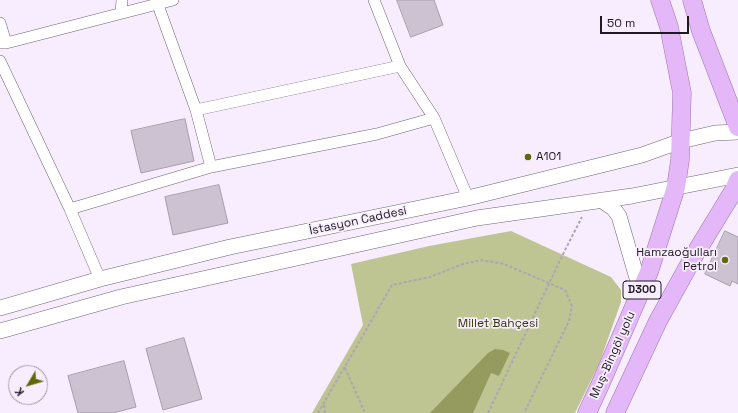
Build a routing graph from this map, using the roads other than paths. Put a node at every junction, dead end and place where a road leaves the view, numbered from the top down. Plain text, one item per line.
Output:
1 (122, 0) edge
2 (173, 0) edge
3 (374, 0) edge
4 (660, 0) edge
5 (692, 0) edge
6 (158, 4) junction
7 (121, 13) junction
8 (0, 23) edge
9 (3, 43) edge
10 (0, 61) edge
11 (400, 66) junction
12 (196, 110) junction
13 (434, 118) junction
14 (738, 127) edge
15 (738, 132) edge
16 (681, 141) junction
17 (211, 167) junction
18 (738, 175) edge
19 (738, 180) edge
20 (676, 186) junction
21 (468, 198) junction
22 (595, 201) junction
23 (70, 209) junction
24 (100, 279) junction
25 (641, 292) junction
26 (0, 308) edge
27 (0, 331) edge
28 (587, 413) edge
29 (615, 413) edge

1 - 7 street
2 - 6 street
3 - 11 street
4 - 16 highway, D300
5 - 14 highway
6 - 7 street
6 - 12 street
7 - 9 street
8 - 9 street
10 - 23 street
11 - 12 street
11 - 13 street
12 - 17 street
13 - 17 street
13 - 21 street
15 - 16 main road, İstasyon Caddesi
16 - 20 highway, Muş-Bingöl yolu / D300
16 - 21 main road, İstasyon Caddesi
17 - 23 street
18 - 20 main road, İstasyon Caddesi
19 - 29 highway, D300
20 - 22 main road, İstasyon Caddesi
20 - 25 highway, Muş-Bingöl yolu / D300
21 - 24 main road, İstasyon Caddesi
22 - 25 main road
22 - 27 main road, İstasyon Caddesi
23 - 24 street
24 - 26 main road, İstasyon Caddesi
25 - 28 highway, Muş-Bingöl yolu / D300

